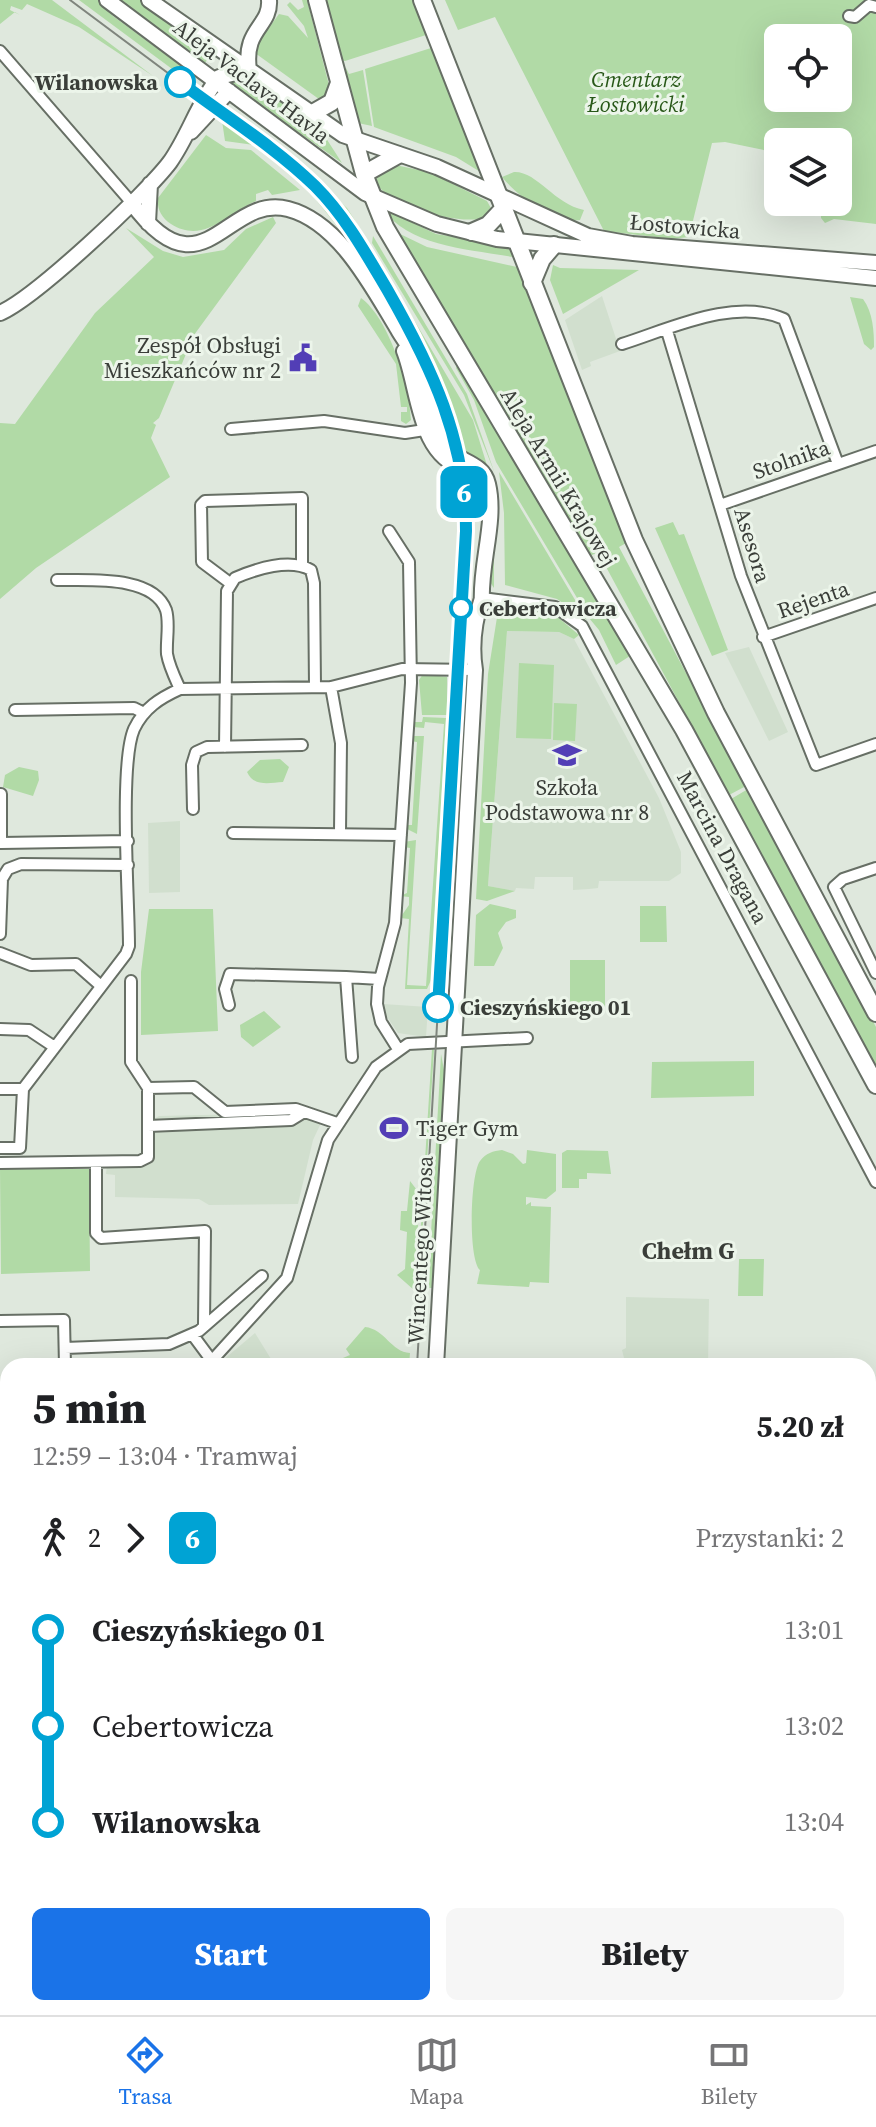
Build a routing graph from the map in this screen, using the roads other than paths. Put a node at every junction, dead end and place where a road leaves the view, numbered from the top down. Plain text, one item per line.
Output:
1 (107, 0) edge
2 (149, 0) edge
3 (269, 0) edge
4 (317, 0) edge
5 (422, 0) edge
6 (876, 7) edge
7 (849, 16) dead end
8 (0, 51) edge
9 (249, 70) junction
10 (216, 81) junction
11 (339, 83) junction
12 (229, 91) junction
13 (311, 114) junction
14 (189, 133) junction
15 (353, 139) junction
16 (398, 155) junction
17 (364, 174) junction
18 (150, 184) junction
19 (371, 196) junction
20 (131, 202) junction
21 (501, 202) junction
22 (148, 223) junction
23 (472, 232) junction
24 (515, 241) junction
25 (554, 245) junction
26 (876, 263) edge
27 (876, 278) edge
28 (532, 283) junction
29 (0, 313) edge
30 (667, 331) junction
31 (622, 344) dead end
32 (231, 429) dead end
33 (432, 429) junction
34 (876, 451) edge
35 (838, 464) junction
36 (720, 505) junction
37 (389, 531) dead end
38 (302, 566) junction
39 (57, 580) dead end
40 (230, 583) junction
41 (482, 598) junction
42 (876, 598) edge
43 (763, 637) junction
44 (411, 668) junction
45 (475, 670) junction
46 (315, 686) junction
47 (227, 687) junction
48 (331, 687) junction
49 (180, 689) junction
50 (15, 710) dead end
51 (144, 713) junction
52 (876, 744) edge
53 (302, 745) dead end
54 (225, 747) junction
55 (1, 794) edge
56 (193, 809) dead end
57 (340, 832) junction
58 (233, 833) dead end
59 (401, 835) junction
60 (128, 841) junction
61 (128, 865) junction
62 (876, 868) edge
63 (0, 934) edge
64 (0, 953) edge
65 (876, 973) edge
66 (346, 977) junction
67 (380, 979) junction
68 (131, 981) dead end
69 (101, 986) junction
70 (229, 1005) dead end
71 (876, 1013) edge
72 (0, 1029) edge
73 (527, 1038) dead end
74 (453, 1041) junction
75 (53, 1046) junction
76 (398, 1049) junction
77 (352, 1057) dead end
78 (876, 1085) edge
79 (148, 1088) junction
80 (0, 1089) edge
81 (23, 1089) junction
82 (304, 1112) junction
83 (337, 1123) junction
84 (148, 1126) junction
85 (0, 1148) edge
86 (96, 1162) junction
87 (0, 1163) edge
88 (876, 1182) edge
89 (262, 1276) dead end
90 (0, 1321) edge
91 (204, 1324) junction
92 (192, 1334) junction
93 (65, 1348) junction
94 (65, 1358) edge
95 (206, 1358) edge
96 (214, 1358) edge
97 (436, 1358) edge
98 (876, 1679) edge
99 (876, 1691) edge
100 (876, 1759) edge

1 - 10 street, Aleja Vaclava Havla
2 - 9 street, Aleja Vaclava Havla
3 - 9 street
4 - 11 main road, Aleja Armii Krajowej
5 - 21 main road, Aleja Armii Krajowej
6 - 7 street
8 - 20 street
9 - 10 street
9 - 13 street, Aleja Vaclava Havla
10 - 12 street, Aleja Vaclava Havla
10 - 14 street
11 - 13 main road
11 - 15 main road, Aleja Armii Krajowej
12 - 14 street
12 - 19 street, Aleja Vaclava Havla
13 - 15 street, Aleja Vaclava Havla
14 - 18 street
15 - 16 street, Aleja Vaclava Havla
15 - 17 main road, Aleja Armii Krajowej
16 - 17 main road
16 - 21 street, Łostowicka
17 - 19 main road, Aleja Armii Krajowej
18 - 20 street
18 - 22 street
19 - 23 street, Aleja Vaclava Havla
19 - 78 main road, Aleja Armii Krajowej
20 - 22 street, Wincentego Witosa
20 - 29 street
21 - 23 main road
21 - 24 main road, Aleja Armii Krajowej
21 - 26 street, Łostowicka
22 - 33 street, Wincentego Witosa
23 - 24 street, Łostowicka
24 - 25 street, Łostowicka
24 - 28 main road, Aleja Armii Krajowej
25 - 27 street, Łostowicka
25 - 28 main road
28 - 71 main road, Aleja Armii Krajowej
30 - 31 street
30 - 35 street
30 - 36 street, Asesora
32 - 33 street
33 - 41 street, Wincentego Witosa
34 - 35 street, Stolnika
35 - 36 street, Stolnika
36 - 43 street, Asesora
37 - 44 street
38 - 40 street
38 - 40 street
38 - 46 street
39 - 49 street
40 - 47 street
41 - 45 street, Wincentego Witosa
41 - 88 street, Marcina Dragana
42 - 43 street, Rejenta
43 - 52 street, Asesora
44 - 45 street
44 - 48 street
44 - 59 street
45 - 74 street, Wincentego Witosa
46 - 47 street
46 - 48 street
47 - 49 street
47 - 54 street
48 - 57 street
49 - 51 street
50 - 51 street
51 - 60 street
53 - 54 street
54 - 56 street
55 - 60 street
57 - 58 street
57 - 59 street
59 - 67 street
60 - 61 street
61 - 63 street
61 - 69 street
62 - 65 street
64 - 69 street
66 - 67 street
66 - 70 street
66 - 77 street
67 - 76 street
68 - 79 street
69 - 75 street
72 - 75 street
73 - 74 street
74 - 76 street
74 - 97 street, Wincentego Witosa
75 - 81 street
76 - 83 street
79 - 82 street
79 - 84 street
80 - 81 street
81 - 85 street
82 - 83 street
82 - 84 street
83 - 96 street
84 - 86 street
86 - 87 street
86 - 91 street
89 - 91 street
90 - 93 street
91 - 92 street
92 - 93 street
92 - 95 street
93 - 94 street
98 - 99 street
99 - 100 street

